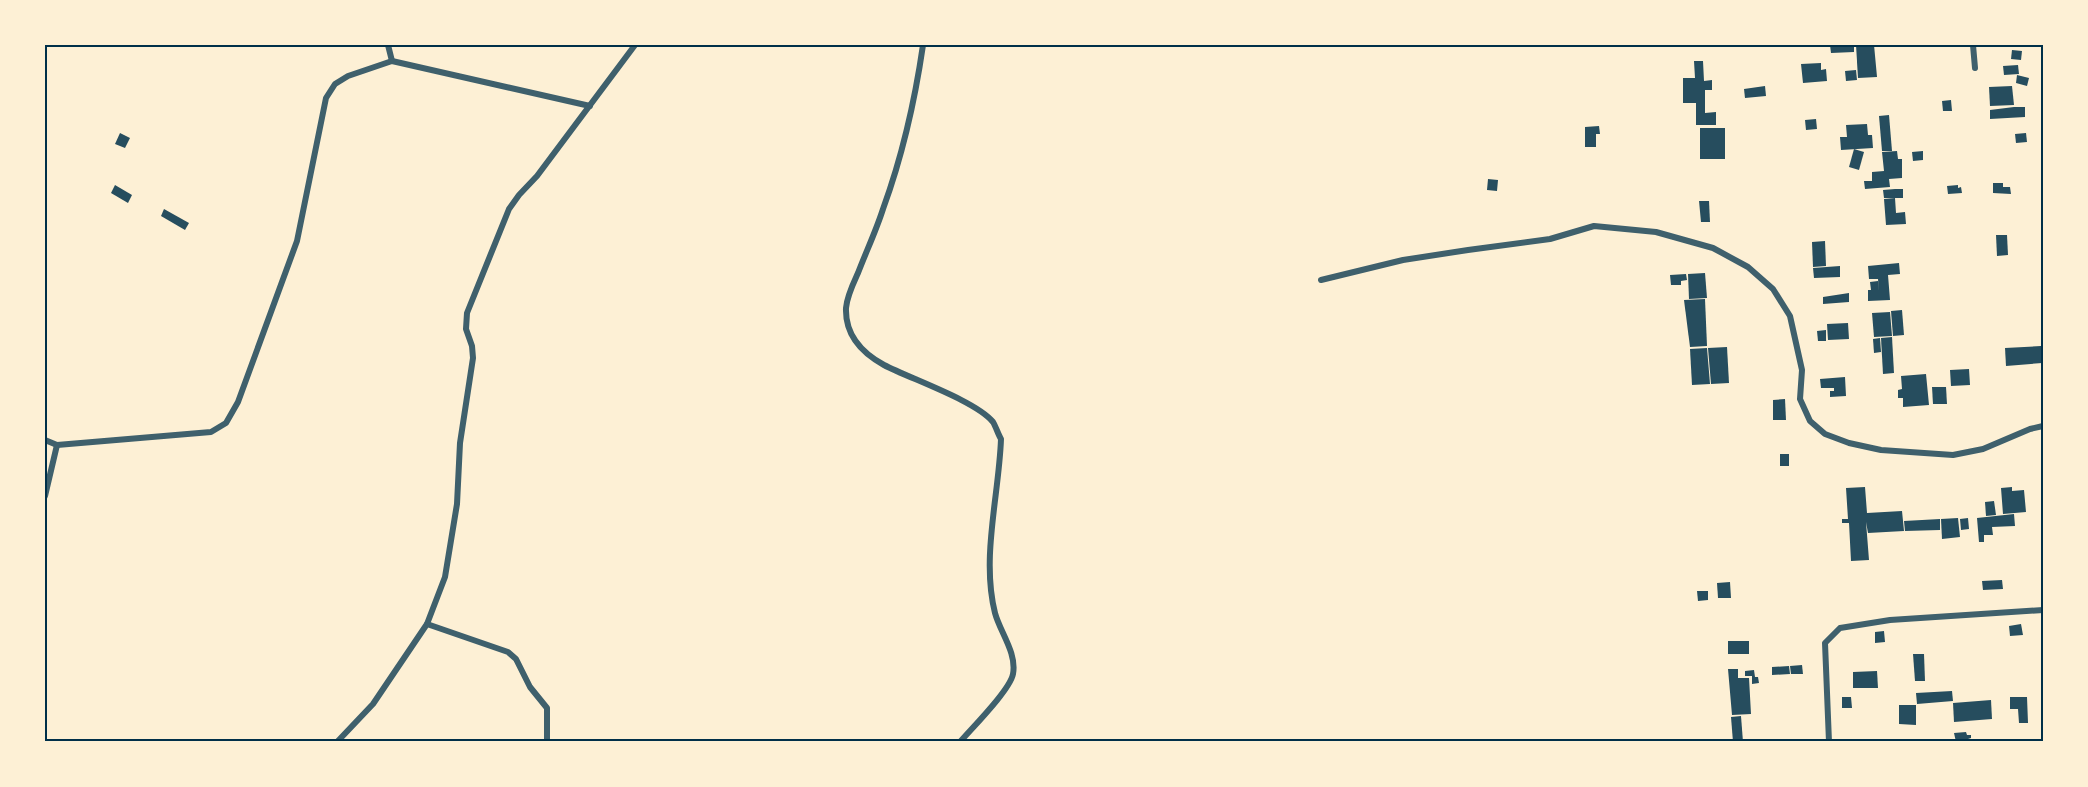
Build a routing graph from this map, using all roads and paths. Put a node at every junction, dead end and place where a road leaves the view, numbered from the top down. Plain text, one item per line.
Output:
1 (388, 45) edge
2 (635, 45) edge
3 (923, 45) edge
4 (1973, 45) edge
5 (392, 61) junction
6 (1975, 68) dead end
7 (590, 106) junction
8 (1321, 280) dead end
9 (2043, 426) edge
10 (45, 440) edge
11 (57, 445) junction
12 (45, 496) edge
13 (2043, 610) edge
14 (427, 624) junction
15 (336, 742) edge
16 (547, 742) edge
17 (960, 742) edge
18 (1829, 742) edge

1 - 5 street
2 - 7 street
3 - 17 street
4 - 6 street
5 - 7 street
5 - 11 street
7 - 14 street
8 - 9 street
10 - 11 street
11 - 12 street
13 - 18 street
14 - 15 street
14 - 16 street

